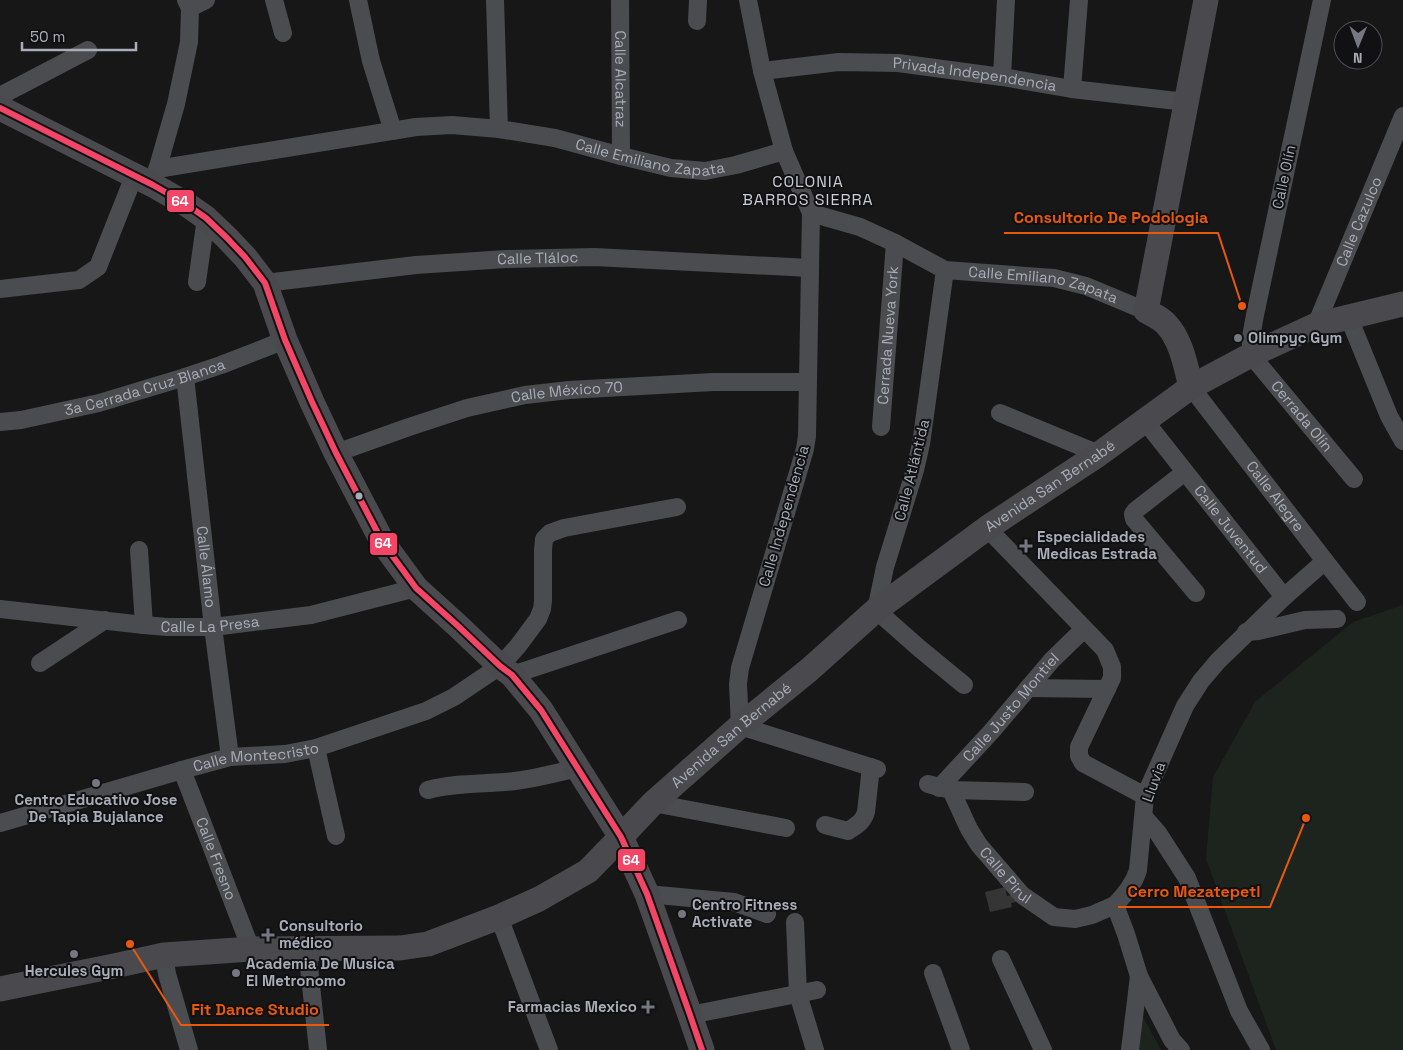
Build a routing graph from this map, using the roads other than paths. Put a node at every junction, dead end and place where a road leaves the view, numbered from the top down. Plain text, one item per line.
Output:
1 (206, 0) edge
2 (274, 0) edge
3 (358, 0) edge
4 (495, 0) edge
5 (620, 0) edge
6 (698, 0) edge
7 (748, 0) edge
8 (1006, 0) edge
9 (1079, 0) edge
10 (1206, 0) edge
11 (1322, 0) edge
12 (188, 4) edge
13 (697, 21) dead end
14 (283, 33) dead end
15 (88, 50) dead end
16 (762, 71) junction
17 (1002, 77) junction
18 (1072, 89) junction
19 (0, 96) edge
20 (1186, 102) junction
21 (0, 108) edge
22 (1403, 116) edge
23 (499, 129) junction
24 (393, 131) junction
25 (784, 151) junction
26 (621, 156) junction
27 (148, 177) junction
28 (811, 212) junction
29 (206, 218) junction
30 (895, 243) junction
31 (810, 268) junction
32 (945, 270) junction
33 (197, 282) dead end
34 (265, 283) junction
35 (0, 289) edge
36 (1402, 302) edge
37 (1146, 311) junction
38 (1349, 318) junction
39 (1316, 326) junction
40 (285, 340) junction
41 (1251, 355) junction
42 (186, 378) junction
43 (808, 382) junction
44 (1191, 387) junction
45 (1000, 413) dead end
46 (1145, 421) junction
47 (0, 422) edge
48 (881, 428) dead end
49 (1403, 441) edge
50 (336, 453) junction
51 (1099, 454) junction
52 (1186, 472) junction
53 (1354, 479) dead end
54 (677, 507) dead end
55 (987, 528) junction
56 (139, 550) dead end
57 (1325, 561) junction
58 (416, 588) junction
59 (1196, 593) dead end
60 (1284, 597) junction
61 (1357, 602) dead end
62 (0, 609) edge
63 (876, 610) junction
64 (1336, 619) dead end
65 (105, 620) junction
66 (678, 620) dead end
67 (144, 625) junction
68 (213, 627) junction
69 (1084, 629) junction
70 (1246, 632) junction
71 (40, 663) dead end
72 (506, 670) junction
73 (964, 685) dead end
74 (1028, 688) junction
75 (1107, 689) junction
76 (740, 726) junction
77 (316, 748) junction
78 (230, 757) junction
79 (577, 768) junction
80 (182, 770) junction
81 (939, 787) junction
82 (428, 790) dead end
83 (1025, 792) dead end
84 (1145, 796) junction
85 (653, 803) junction
86 (1144, 817) junction
87 (0, 823) edge
88 (825, 825) dead end
89 (786, 828) dead end
90 (336, 836) dead end
91 (621, 837) junction
92 (647, 894) junction
93 (1115, 905) junction
94 (767, 914) dead end
95 (499, 917) junction
96 (795, 922) dead end
97 (251, 948) junction
98 (308, 948) junction
99 (164, 955) junction
100 (1001, 959) dead end
101 (933, 973) dead end
102 (1139, 976) junction
103 (0, 988) edge
104 (817, 990) dead end
105 (798, 994) junction
106 (690, 1015) junction
107 (1175, 1047) edge
108 (189, 1050) edge
109 (318, 1050) edge
110 (549, 1050) edge
111 (702, 1050) edge
112 (815, 1050) edge
113 (961, 1050) edge
114 (1043, 1050) edge
115 (1130, 1050) edge
116 (1261, 1050) edge

1 - 12 street
2 - 14 street
3 - 24 street
4 - 23 street
5 - 26 street, Calle Alcatraz
6 - 13 street
7 - 16 street
8 - 17 street
9 - 18 street
10 - 20 main road
11 - 41 street, Calle Olín
12 - 27 street
15 - 19 street
16 - 17 street, Privada Independencia
16 - 25 street
17 - 18 street, Privada Independencia
18 - 20 street, Privada Independencia
20 - 37 main road
21 - 27 main road
22 - 39 street, Calle Cazulco
23 - 24 street, Calle Emiliano Zapata
23 - 26 street, Calle Emiliano Zapata
24 - 27 street, Calle Emiliano Zapata
25 - 26 street, Calle Emiliano Zapata
25 - 28 street
27 - 29 main road
27 - 35 street
28 - 30 street, Calle Emiliano Zapata
28 - 31 street, Calle Independencia
29 - 33 street
29 - 34 main road
30 - 32 street, Calle Emiliano Zapata
30 - 48 street, Cerrada Nueva York
31 - 34 street, Calle Tláloc
31 - 43 street, Calle Independencia
32 - 37 street, Calle Emiliano Zapata
32 - 63 street, Calle Atlántida
34 - 40 main road
36 - 38 main road, Avenida San Bernabé
37 - 44 main road, Calle Emiliano Zapata
38 - 39 main road, Avenida San Bernabé
38 - 49 street
39 - 41 main road, Avenida San Bernabé
40 - 42 street, 3a Cerrada Cruz Blanca
40 - 50 main road
41 - 44 main road, Avenida San Bernabé
41 - 53 street, Cerrada Olín
42 - 47 street, 3a Cerrada Cruz Blanca
42 - 68 street, Calle Álamo
43 - 50 street, Calle México 70
43 - 76 street, Calle Independencia
44 - 46 main road, Avenida San Bernabé
44 - 57 street, Calle Alegre
45 - 51 street
46 - 51 main road, Avenida San Bernabé
46 - 52 street, Calle Juventud
50 - 58 main road
51 - 55 main road, Avenida San Bernabé
52 - 59 street
52 - 60 street, Calle Juventud
54 - 72 street
55 - 63 main road, Avenida San Bernabé
55 - 69 street
56 - 67 street
57 - 60 street
57 - 61 street, Calle Alegre
58 - 68 street, Calle La Presa
58 - 72 main road
60 - 70 street
62 - 65 street, Calle La Presa
63 - 73 street
63 - 76 main road, Avenida San Bernabé
64 - 70 street
65 - 67 street, Calle La Presa
65 - 71 street
66 - 72 street
67 - 68 street, Calle La Presa
68 - 78 street, Calle Álamo
69 - 74 street, Calle Justo Montiel
69 - 75 street
70 - 84 street, Lluvia
72 - 77 street, Calle Montecristo
72 - 79 main road
74 - 75 street
74 - 81 street, Calle Justo Montiel
75 - 84 street
76 - 85 main road, Avenida San Bernabé
76 - 88 street
77 - 78 street, Calle Montecristo
77 - 90 street
78 - 80 street, Calle Montecristo
79 - 82 street
79 - 91 main road
80 - 87 street, Calle Montecristo
80 - 97 street, Calle Fresno
81 - 83 street
81 - 93 street, Calle Pirul
84 - 86 street, Lluvia
85 - 89 street
85 - 91 main road, Avenida San Bernabé
86 - 93 street, Lluvia
86 - 116 street
91 - 92 main road
91 - 95 main road, Avenida San Bernabé
92 - 94 street
92 - 106 main road
93 - 102 street
95 - 98 main road, Avenida San Bernabé
95 - 110 street
96 - 105 street
97 - 98 main road, Avenida San Bernabé
97 - 99 main road, Avenida San Bernabé
98 - 109 street
99 - 103 main road, Avenida San Bernabé
99 - 108 street
100 - 114 street
101 - 113 street
102 - 107 street
102 - 115 street
104 - 105 street
105 - 106 street
105 - 112 street
106 - 111 main road

